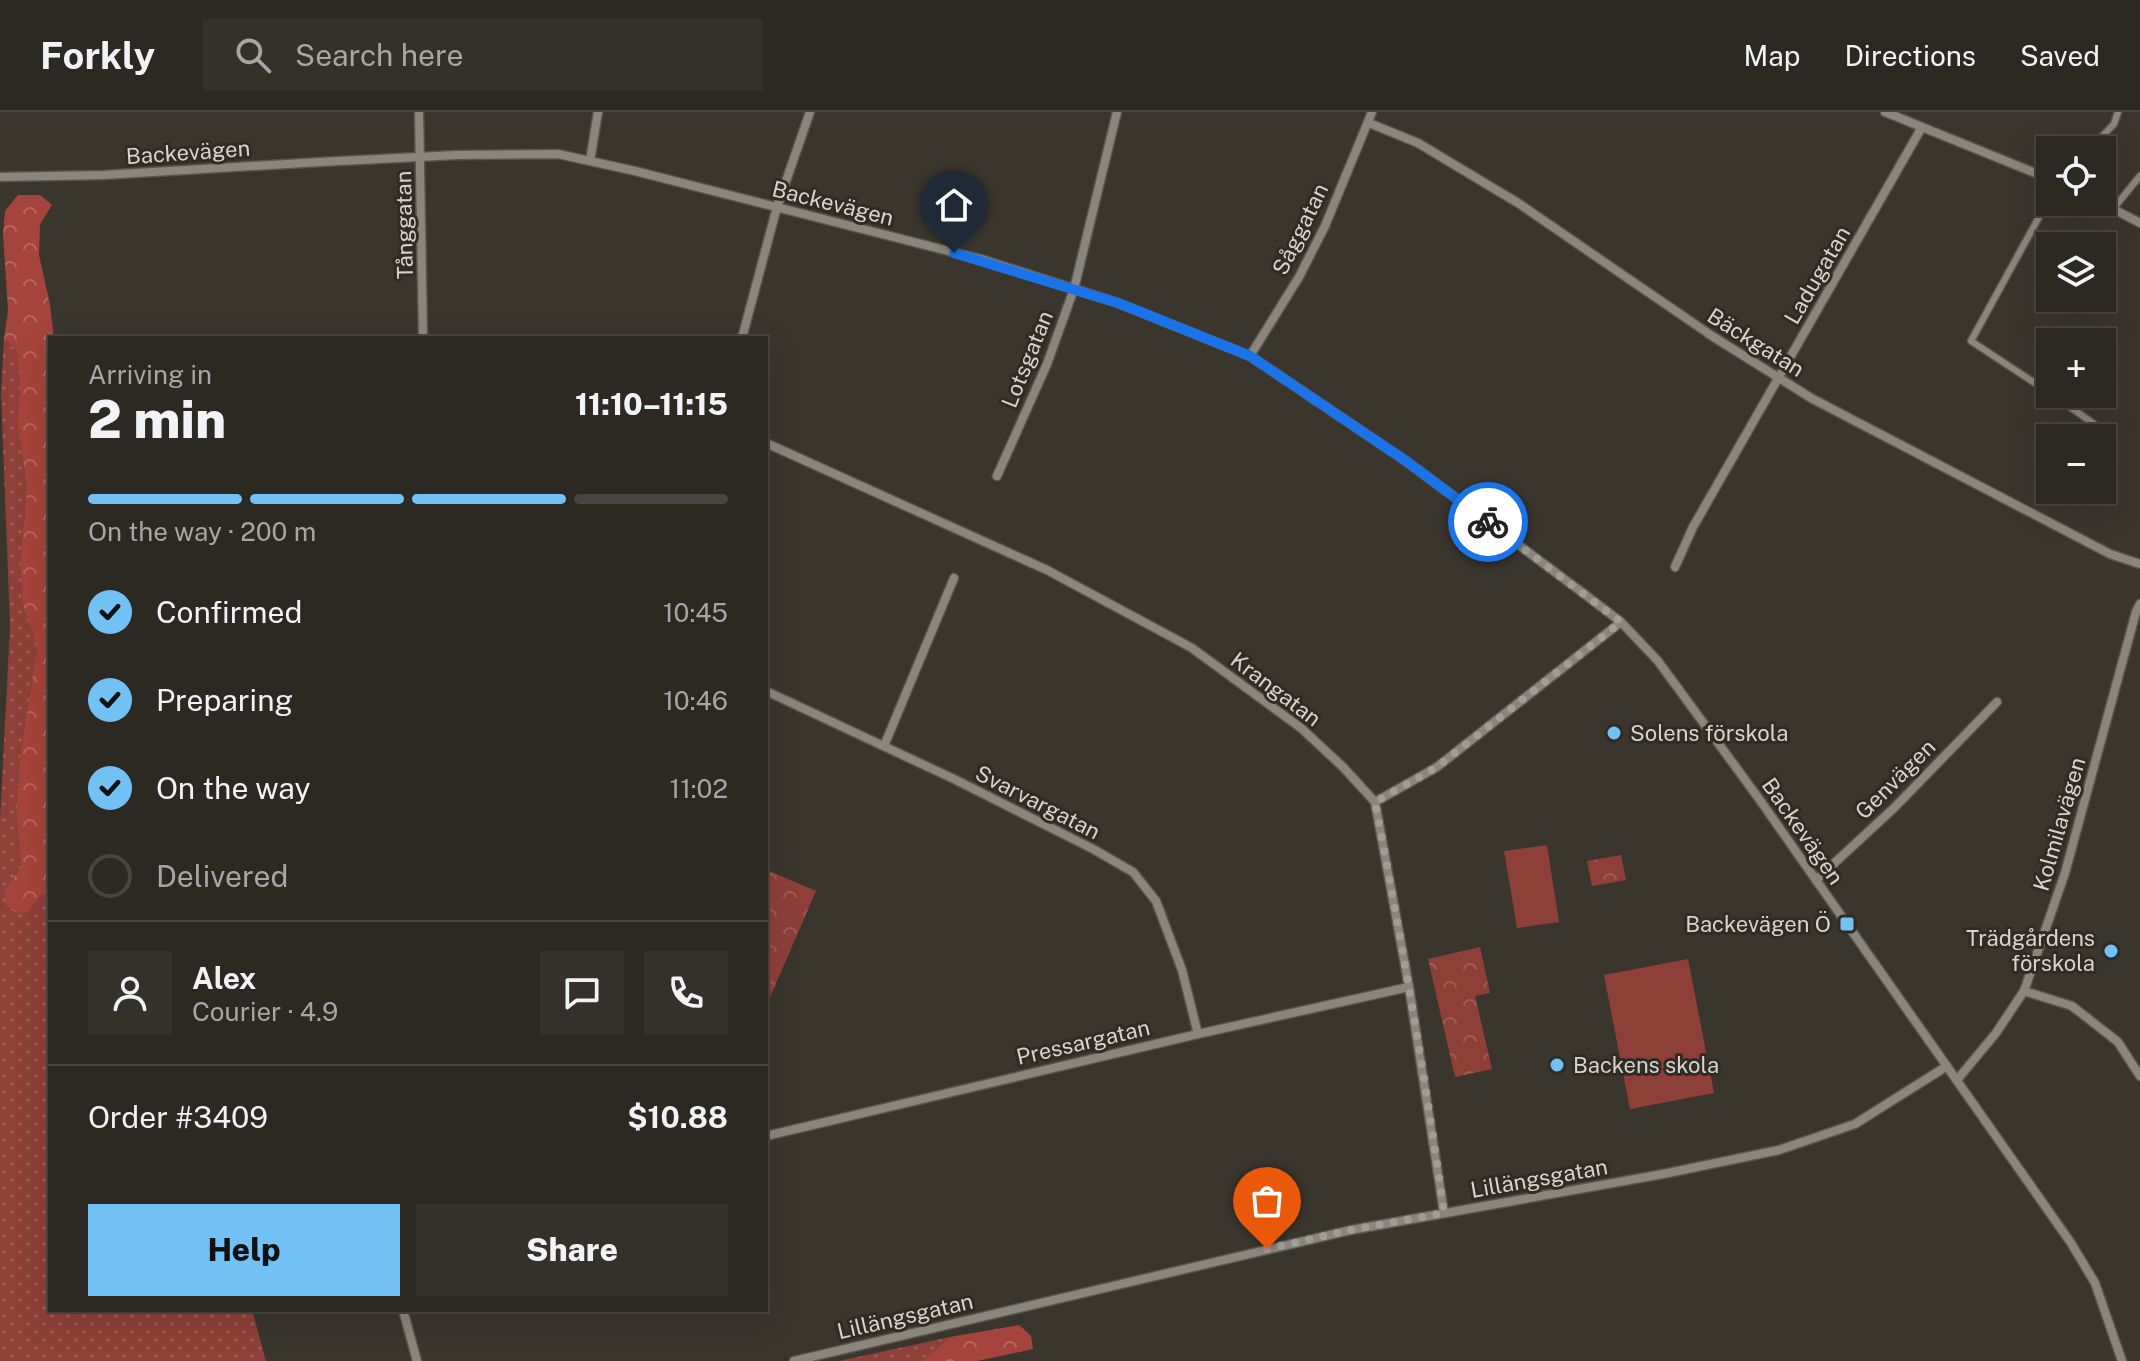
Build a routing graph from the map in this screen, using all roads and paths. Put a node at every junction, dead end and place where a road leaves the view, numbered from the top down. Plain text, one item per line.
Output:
1 (419, 112) edge
2 (598, 112) edge
3 (810, 112) edge
4 (1117, 112) edge
5 (1372, 112) edge
6 (1885, 112) edge
7 (2118, 112) edge
8 (1369, 123) junction
9 (1922, 127) junction
10 (2102, 136) edge
11 (421, 157) junction
12 (590, 161) junction
13 (2036, 173) edge
14 (2140, 176) edge
15 (0, 177) edge
16 (2116, 205) edge
17 (777, 207) junction
18 (2116, 211) edge
19 (2040, 216) edge
20 (2140, 223) edge
21 (1074, 289) junction
22 (423, 336) edge
23 (743, 336) edge
24 (1250, 356) junction
25 (1779, 378) junction
26 (2036, 383) edge
27 (2072, 408) edge
28 (2094, 424) dead end
29 (768, 444) edge
30 (997, 476) dead end
31 (2140, 564) edge
32 (1675, 567) dead end
33 (954, 578) dead end
34 (2140, 604) edge
35 (1621, 622) junction
36 (768, 692) edge
37 (1997, 702) dead end
38 (884, 746) junction
39 (1375, 802) junction
40 (1816, 880) junction
41 (1409, 987) junction
42 (2024, 991) junction
43 (1198, 1034) junction
44 (1947, 1066) junction
45 (2140, 1076) edge
46 (1957, 1080) junction
47 (768, 1136) edge
48 (1444, 1213) junction
49 (404, 1312) edge
50 (417, 1361) edge
51 (794, 1361) edge
52 (2122, 1361) edge

1 - 11 street, Tånggatan
2 - 12 street
3 - 17 street
4 - 21 street, Lotsgatan
5 - 8 street, Såggatan
6 - 9 street
7 - 10 lane
8 - 24 street, Såggatan
8 - 25 street, Bäckgatan
9 - 13 street
9 - 25 street, Ladugatan
11 - 12 street, Backevägen
11 - 15 street, Backevägen
11 - 22 street, Tånggatan
12 - 17 street, Backevägen
14 - 16 lane
17 - 21 street, Backevägen
17 - 23 street
18 - 20 street
19 - 26 lane
21 - 24 street, Backevägen
21 - 30 street, Lotsgatan
24 - 35 street, Backevägen
25 - 31 street, Bäckgatan
25 - 32 street, Ladugatan
27 - 28 lane
29 - 39 street, Krangatan
33 - 38 street
34 - 42 street, Kolmilavägen
35 - 39 street
35 - 40 street, Backevägen
36 - 38 street, Svarvargatan
37 - 40 street, Genvägen
38 - 43 street, Svarvargatan
39 - 41 street
40 - 44 street, Backevägen
41 - 43 street, Pressargatan
41 - 48 street
42 - 45 street
42 - 46 street, Kolmilavägen
43 - 47 street, Pressargatan
44 - 46 street, Backevägen
44 - 48 street, Lillängsgatan
46 - 52 street, Backevägen
48 - 51 street, Lillängsgatan
49 - 50 street

